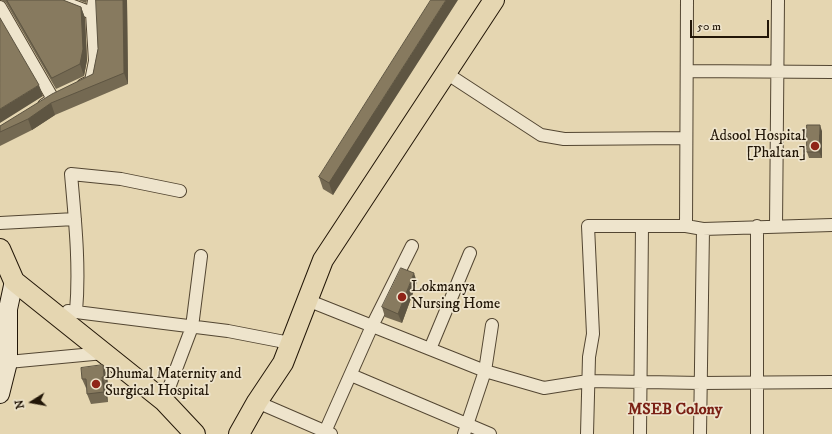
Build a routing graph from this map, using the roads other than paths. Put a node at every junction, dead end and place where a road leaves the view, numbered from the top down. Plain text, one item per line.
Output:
1 (58, 0) edge
2 (94, 0) edge
3 (494, 0) edge
4 (687, 0) edge
5 (778, 0) edge
6 (0, 7) edge
7 (92, 13) junction
8 (687, 71) junction
9 (779, 72) junction
10 (832, 72) edge
11 (446, 73) junction
12 (53, 99) junction
13 (33, 112) edge
14 (685, 138) junction
15 (180, 192) dead end
16 (75, 219) junction
17 (0, 222) edge
18 (832, 225) edge
19 (642, 226) junction
20 (686, 226) junction
21 (757, 226) junction
22 (776, 226) junction
23 (703, 229) junction
24 (412, 246) dead end
25 (0, 249) edge
26 (470, 253) dead end
27 (202, 256) dead end
28 (14, 280) junction
29 (307, 300) junction
30 (49, 308) junction
31 (76, 312) junction
32 (492, 325) dead end
33 (372, 326) junction
34 (192, 327) junction
35 (290, 343) junction
36 (430, 349) junction
37 (104, 353) junction
38 (8, 362) junction
39 (485, 371) junction
40 (351, 375) junction
41 (588, 381) junction
42 (640, 382) junction
43 (758, 382) junction
44 (832, 382) edge
45 (701, 384) junction
46 (1, 388) edge
47 (164, 401) junction
48 (257, 402) junction
49 (466, 430) edge
50 (327, 433) edge
51 (195, 434) edge
52 (239, 434) edge
53 (490, 434) edge
54 (587, 434) edge
55 (640, 434) edge
56 (700, 434) edge
57 (757, 434) edge

1 - 7 street
2 - 7 street
3 - 11 main road
4 - 8 street
5 - 9 street
6 - 12 street
7 - 12 street
8 - 9 street
8 - 14 street
9 - 10 street
9 - 22 street
11 - 14 street
11 - 29 main road
12 - 13 street
14 - 20 street
15 - 16 street
16 - 17 street
16 - 31 street
18 - 22 street
19 - 20 street
19 - 41 street
19 - 42 street
20 - 23 street
21 - 22 street
21 - 23 street
21 - 43 street
23 - 45 street
24 - 33 street
25 - 28 main road
26 - 36 street
27 - 34 street
28 - 30 main road
28 - 38 street
29 - 33 street
29 - 35 main road
30 - 31 street
30 - 37 main road
31 - 34 street
32 - 39 street
33 - 36 street
33 - 40 street
34 - 35 street
34 - 47 street
35 - 48 main road
36 - 39 street
37 - 38 street
37 - 47 main road
38 - 46 street
39 - 41 street
39 - 49 street
40 - 49 street
40 - 50 street
41 - 42 street
41 - 54 street
42 - 45 street
42 - 55 street
43 - 44 street
43 - 45 street
43 - 57 street
45 - 56 street
47 - 51 main road
48 - 50 street
48 - 52 main road
49 - 53 street

